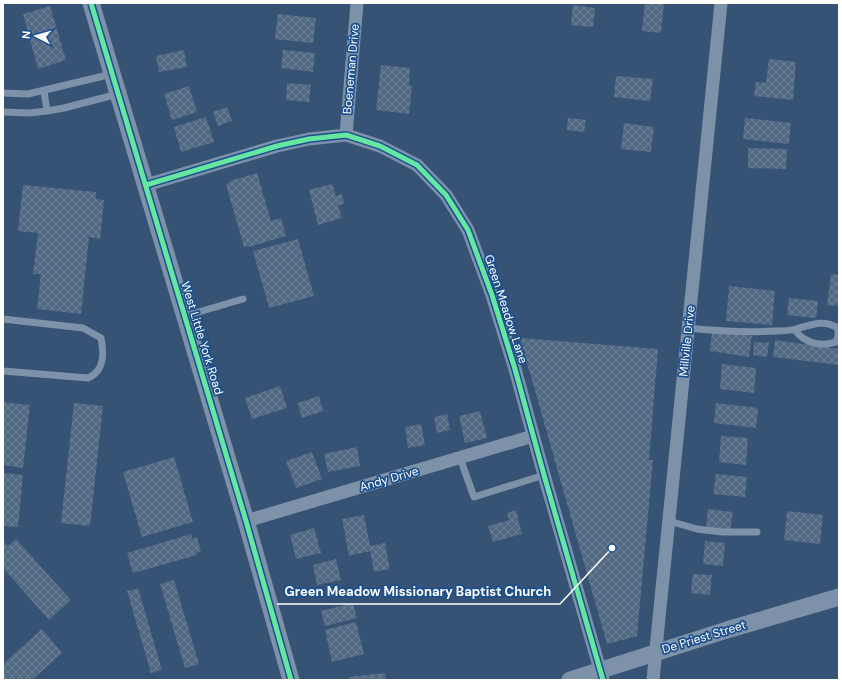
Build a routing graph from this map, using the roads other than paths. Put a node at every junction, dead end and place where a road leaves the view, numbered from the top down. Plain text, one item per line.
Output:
1 (91, 3) edge
2 (357, 3) edge
3 (720, 3) edge
4 (112, 74) junction
5 (44, 91) junction
6 (3, 93) edge
7 (119, 93) junction
8 (47, 111) junction
9 (3, 112) edge
10 (346, 135) junction
11 (146, 185) junction
12 (244, 299) dead end
13 (185, 316) junction
14 (3, 319) edge
15 (688, 328) junction
16 (795, 330) junction
17 (3, 371) edge
18 (533, 436) junction
19 (460, 458) junction
20 (544, 475) junction
21 (246, 521) junction
22 (669, 521) junction
23 (757, 532) dead end
24 (839, 597) edge
25 (656, 652) junction
26 (601, 675) edge
27 (291, 680) edge
28 (570, 680) edge
29 (653, 680) edge

1 - 4 street, West Little York Road
2 - 10 street, Boeneman Drive
3 - 15 street, Millville Drive
4 - 5 lane
4 - 7 street, West Little York Road
5 - 6 lane
5 - 8 lane
7 - 8 lane
7 - 11 street, West Little York Road
8 - 9 lane
10 - 11 street, Green Meadow Lane
10 - 18 street, Green Meadow Lane
11 - 13 street, West Little York Road
12 - 13 lane
13 - 21 street, West Little York Road
14 - 17 lane
15 - 16 lane
15 - 22 street, Millville Drive
16 - 16 lane
18 - 19 street, Andy Drive
18 - 20 street, Green Meadow Lane
19 - 20 lane
19 - 21 street, Andy Drive
20 - 26 street, Green Meadow Lane
21 - 27 street, West Little York Road
22 - 23 lane
22 - 25 street, Millville Drive
24 - 25 street, De Priest Street
25 - 26 street, De Priest Street
25 - 29 street, Millville Drive
26 - 28 street, De Priest Street

